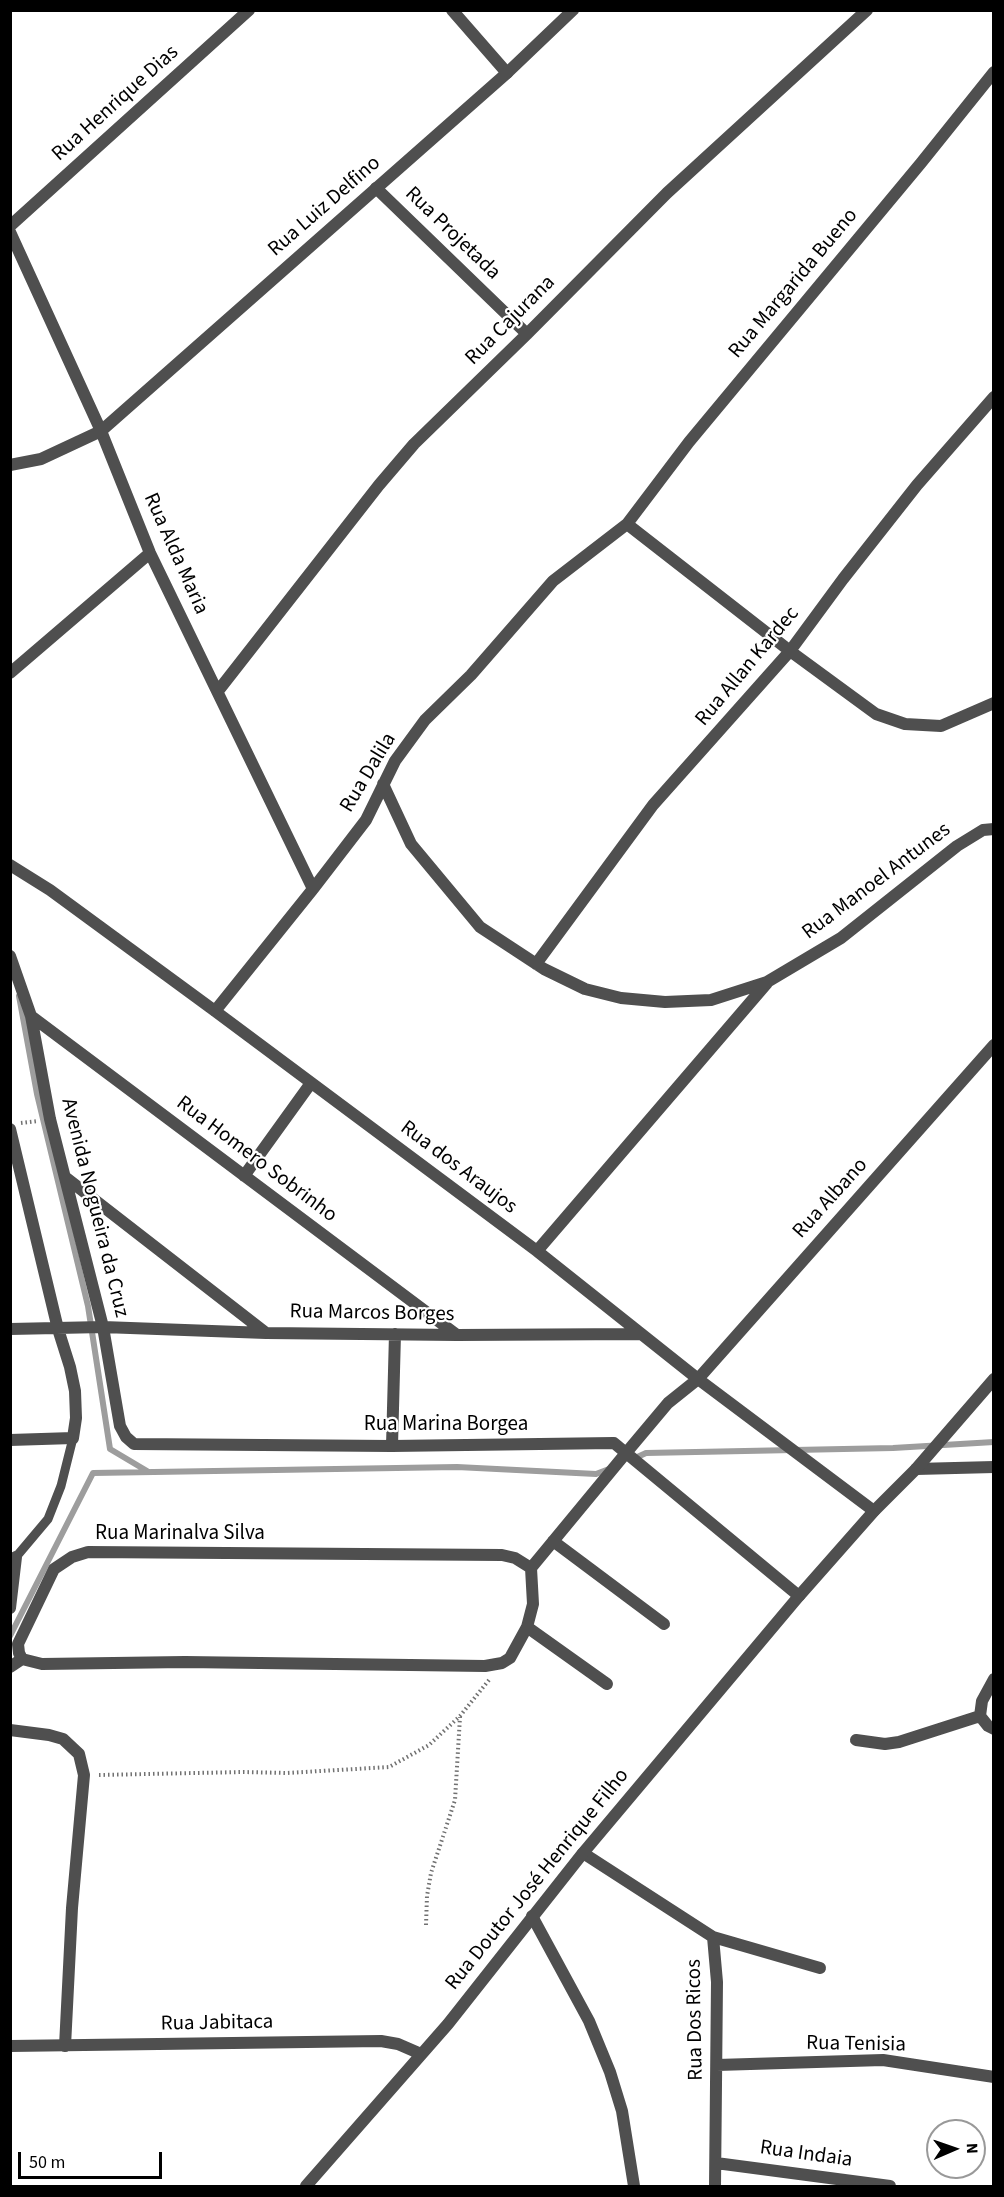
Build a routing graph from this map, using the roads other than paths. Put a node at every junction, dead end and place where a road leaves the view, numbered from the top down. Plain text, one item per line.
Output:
1 (249, 10) edge
2 (452, 10) edge
3 (573, 10) edge
4 (867, 10) edge
5 (993, 72) edge
6 (507, 73) junction
7 (376, 188) junction
8 (10, 226) edge
9 (10, 231) edge
10 (527, 334) junction
11 (993, 397) edge
12 (101, 431) junction
13 (10, 465) edge
14 (627, 524) junction
15 (150, 553) junction
16 (790, 651) junction
17 (10, 673) edge
18 (218, 691) junction
19 (993, 704) edge
20 (383, 784) junction
21 (993, 829) edge
22 (10, 866) edge
23 (313, 889) junction
24 (10, 956) edge
25 (536, 964) junction
26 (767, 982) junction
27 (215, 1011) junction
28 (31, 1016) junction
29 (993, 1045) edge
30 (311, 1083) junction
31 (15, 1126) edge
32 (244, 1176) junction
33 (65, 1177) junction
34 (537, 1251) junction
35 (101, 1327) junction
36 (10, 1329) edge
37 (61, 1329) junction
38 (266, 1333) junction
39 (395, 1334) junction
40 (641, 1334) junction
41 (457, 1335) junction
42 (698, 1378) junction
43 (993, 1379) edge
44 (73, 1438) junction
45 (10, 1440) edge
46 (159, 1444) joint
47 (392, 1446) junction
48 (629, 1458) junction
49 (993, 1467) edge
50 (916, 1469) junction
51 (874, 1511) junction
52 (553, 1542) junction
53 (13, 1557) edge
54 (531, 1568) junction
55 (799, 1596) junction
56 (10, 1608) edge
57 (664, 1624) dead end
58 (527, 1627) junction
59 (22, 1659) junction
60 (10, 1667) edge
61 (993, 1679) edge
62 (607, 1684) dead end
63 (980, 1716) junction
64 (993, 1729) edge
65 (10, 1730) edge
66 (856, 1740) dead end
67 (583, 1853) junction
68 (532, 1916) junction
69 (713, 1936) junction
70 (820, 1968) dead end
71 (10, 2046) edge
72 (65, 2046) junction
73 (421, 2054) junction
74 (717, 2065) junction
75 (993, 2077) edge
76 (716, 2163) junction
77 (306, 2187) edge
78 (634, 2187) edge
79 (715, 2187) edge
80 (890, 2187) edge

1 - 8 street, Rua Henrique Dias
2 - 6 street
3 - 6 street, Rua Luiz Delfino
4 - 10 street, Rua Cajurana
5 - 14 street, Rua Margarida Bueno
6 - 7 street, Rua Luiz Delfino
7 - 10 street, Rua Projetada
7 - 12 street, Rua Luiz Delfino
9 - 12 street, Rua Alda Maria
10 - 18 street, Rua Cajurana
11 - 16 street, Rua Allan Kardec
12 - 13 street, Rua Luiz Delfino
12 - 15 street, Rua Alda Maria
14 - 16 street
14 - 20 street, Rua Dalila
15 - 17 street
15 - 18 street, Rua Alda Maria
16 - 19 street
16 - 25 street, Rua Allan Kardec
18 - 23 street, Rua Alda Maria
20 - 23 street, Rua Dalila
20 - 25 street, Rua Manoel Antunes
21 - 26 street, Rua Manoel Antunes
22 - 27 street, Rua dos Araujos
23 - 27 street, Rua Dalila
24 - 28 street, Avenida Nogueira da Cruz
25 - 26 street, Rua Manoel Antunes
26 - 34 street
27 - 30 street, Rua dos Araujos
28 - 32 street, Rua Homero Sobrinho
28 - 33 street, Avenida Nogueira da Cruz
29 - 42 street, Rua Albano
30 - 32 street
30 - 34 street, Rua dos Araujos
31 - 37 street
32 - 41 street, Rua Homero Sobrinho
33 - 35 street, Avenida Nogueira da Cruz
33 - 38 street
34 - 40 street, Rua dos Araujos
35 - 37 street, Rua Marcos Borges
35 - 38 street, Rua Marcos Borges
35 - 46 street, Avenida Nogueira da Cruz
36 - 37 street, Rua Marcos Borges
37 - 44 street
38 - 39 street, Rua Marcos Borges
39 - 41 street, Rua Marcos Borges
39 - 47 street
40 - 41 street, Rua Marcos Borges
40 - 42 street, Rua dos Araujos
42 - 48 street
42 - 51 street, Rua dos Araujos
43 - 50 street, Rua Doutor José Henrique Filho
44 - 45 street
44 - 53 lane
46 - 47 street, Rua Marina Borgea
47 - 48 street, Rua Marina Borgea
48 - 52 street
48 - 55 street
49 - 50 street
50 - 51 street, Rua Doutor José Henrique Filho
51 - 55 street, Rua Doutor José Henrique Filho
52 - 54 street
52 - 57 street
53 - 56 street
54 - 58 street
54 - 59 street, Rua Marinalva Silva
55 - 67 street, Rua Doutor José Henrique Filho
58 - 59 street
58 - 62 street
59 - 60 street
61 - 63 street
63 - 64 street
63 - 66 street
65 - 72 street
67 - 68 street, Rua Doutor José Henrique Filho
67 - 69 street, Rua Dos Ricos
68 - 73 street, Rua Doutor José Henrique Filho
68 - 78 street
69 - 70 street
69 - 74 street, Rua Dos Ricos
71 - 72 street, Rua Jabitaca
72 - 73 street, Rua Jabitaca
73 - 77 street, Rua Doutor José Henrique Filho
74 - 75 street, Rua Tenisia
74 - 76 street, Rua Dos Ricos
76 - 79 street, Rua Dos Ricos
76 - 80 street, Rua Indaia

